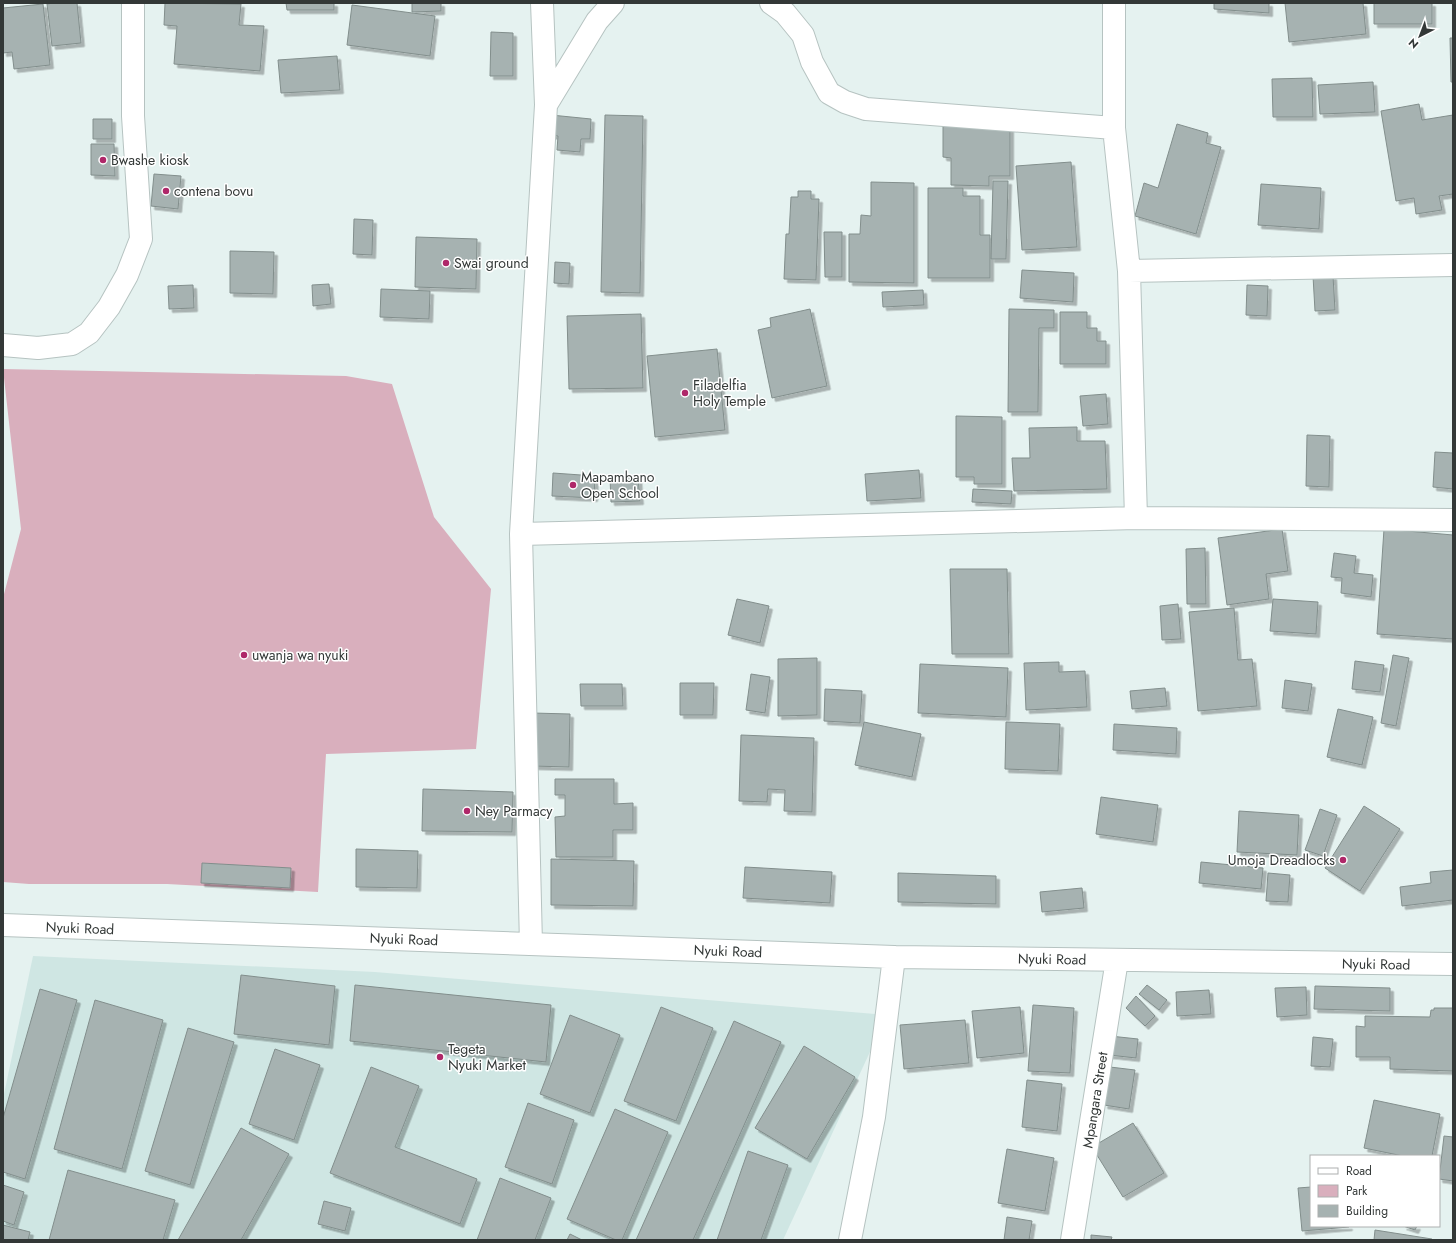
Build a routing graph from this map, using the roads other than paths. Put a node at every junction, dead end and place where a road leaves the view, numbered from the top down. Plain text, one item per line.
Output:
1 (133, 3) edge
2 (542, 3) edge
3 (612, 3) edge
4 (771, 3) edge
5 (1114, 3) edge
6 (546, 105) junction
7 (1114, 128) junction
8 (1453, 265) edge
9 (1129, 271) junction
10 (3, 345) edge
11 (1136, 518) junction
12 (1453, 520) edge
13 (521, 534) junction
14 (3, 925) edge
15 (530, 944) junction
16 (894, 957) junction
17 (1117, 960) junction
18 (1453, 964) edge
19 (850, 1240) edge
20 (1072, 1240) edge

1 - 10 street
2 - 6 street
3 - 6 street
4 - 7 street
5 - 7 street
6 - 13 street
7 - 9 street
8 - 9 street
9 - 11 street
11 - 12 street
11 - 13 street
13 - 15 street
14 - 15 street, Nyuki Road
15 - 16 street, Nyuki Road
16 - 17 street, Nyuki Road
16 - 19 street
17 - 18 street, Nyuki Road
17 - 20 street, Mpangara Street

